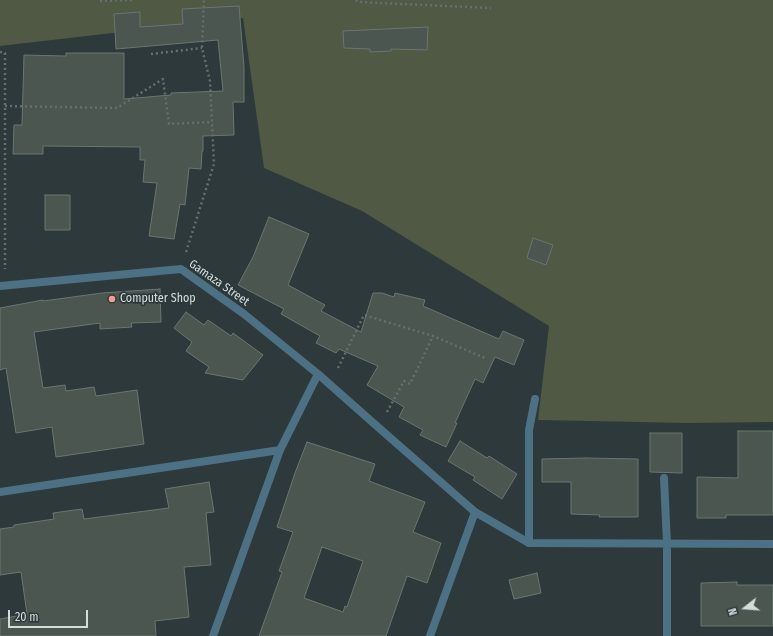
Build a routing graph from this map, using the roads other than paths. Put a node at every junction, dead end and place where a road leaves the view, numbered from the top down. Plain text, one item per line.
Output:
1 (3, 286) edge
2 (318, 374) junction
3 (535, 399) dead end
4 (280, 450) junction
5 (664, 478) dead end
6 (0, 492) edge
7 (476, 512) junction
8 (529, 544) junction
9 (667, 544) junction
10 (773, 544) edge
11 (213, 636) edge
12 (430, 636) edge
13 (667, 636) edge

1 - 2 street, Gamaza Street
2 - 4 street
2 - 7 street, Gamaza Street
3 - 8 street
4 - 6 street
4 - 11 street
5 - 9 street
7 - 8 street, Gamaza Street
7 - 12 street
8 - 9 street
9 - 10 street
9 - 13 street

